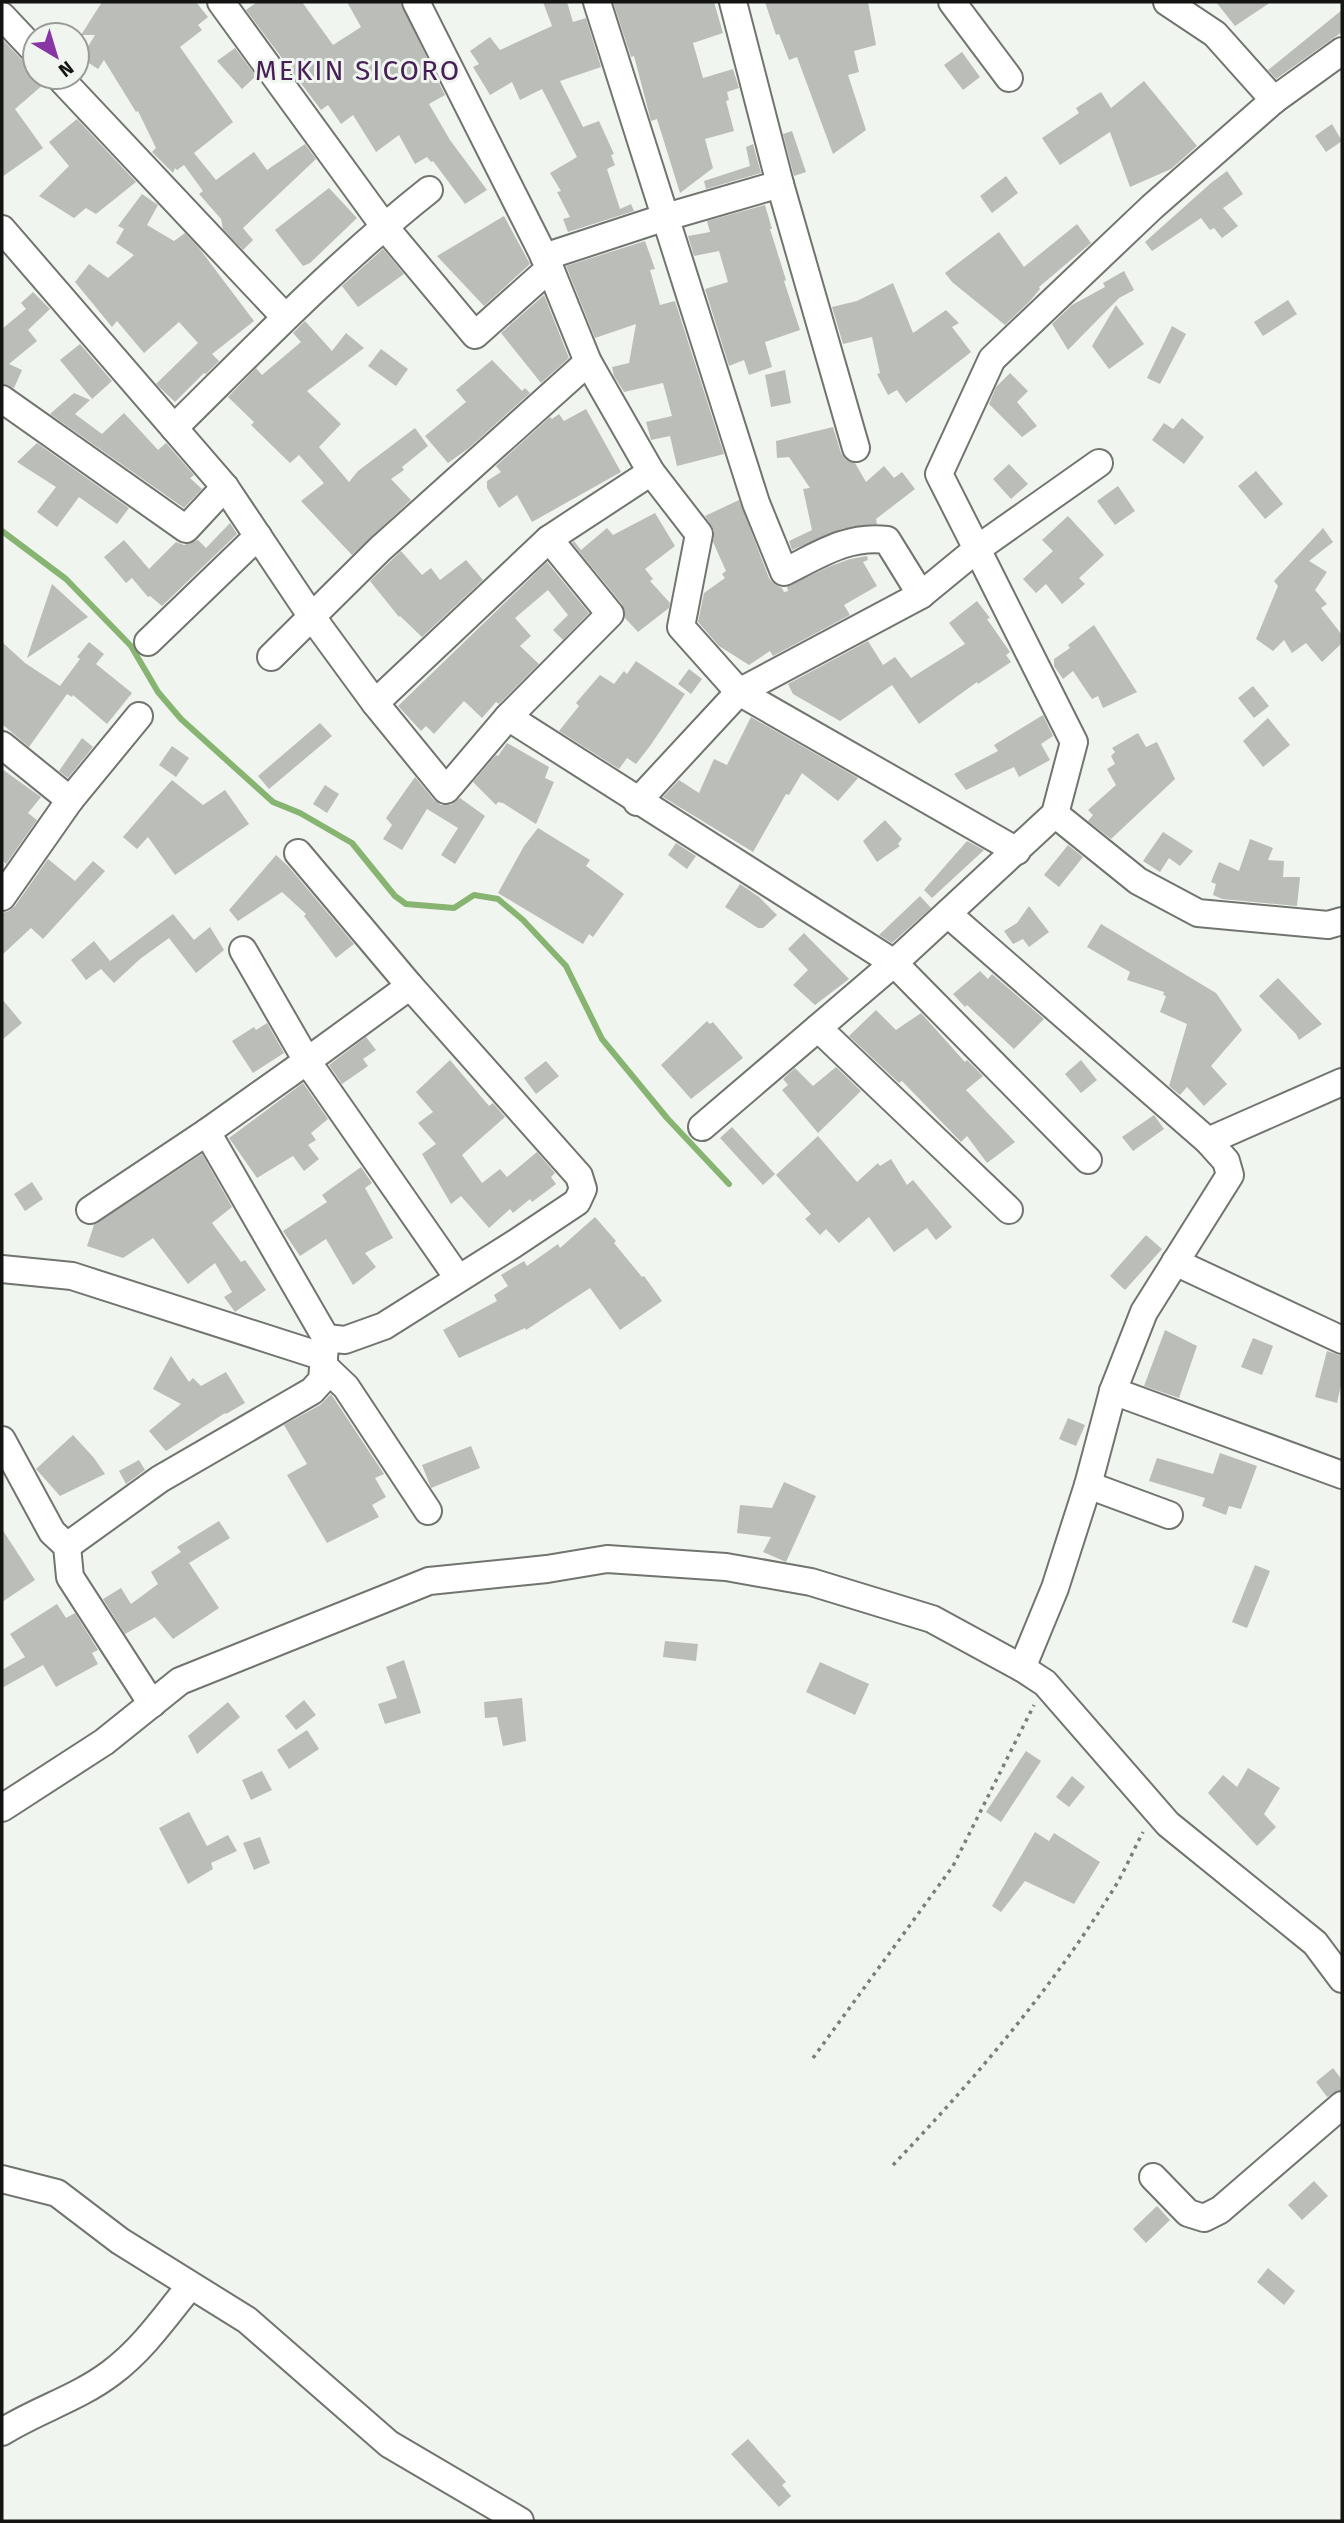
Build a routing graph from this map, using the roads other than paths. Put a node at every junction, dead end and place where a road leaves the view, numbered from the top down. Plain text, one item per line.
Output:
1 (416, 2) edge
2 (597, 2) edge
3 (733, 2) edge
4 (952, 2) edge
5 (1167, 2) edge
6 (234, 6) edge
7 (2, 16) edge
8 (21, 36) edge
9 (1342, 51) edge
10 (1009, 78) dead end
11 (72, 91) edge
12 (1274, 100) junction
13 (780, 184) junction
14 (429, 190) dead end
15 (666, 217) junction
16 (384, 226) junction
17 (2, 229) edge
18 (547, 263) junction
19 (285, 317) junction
20 (589, 362) junction
21 (2, 399) edge
22 (174, 428) junction
23 (856, 448) dead end
24 (1099, 463) dead end
25 (651, 472) junction
26 (225, 487) junction
27 (258, 536) junction
28 (550, 539) junction
29 (977, 549) junction
30 (921, 595) junction
31 (312, 617) junction
32 (148, 642) dead end
33 (271, 657) dead end
34 (739, 692) junction
35 (375, 703) junction
36 (139, 716) dead end
37 (508, 717) junction
38 (2, 745) edge
39 (70, 800) junction
40 (638, 802) junction
41 (1055, 814) junction
42 (1017, 851) junction
43 (298, 853) dead end
44 (2, 897) edge
45 (948, 915) junction
46 (1342, 921) edge
47 (243, 950) dead end
48 (894, 964) junction
49 (410, 986) junction
50 (818, 1028) junction
51 (307, 1061) junction
52 (1342, 1082) edge
53 (702, 1128) dead end
54 (207, 1132) junction
55 (1208, 1141) junction
56 (1088, 1160) dead end
57 (90, 1210) dead end
58 (1009, 1210) dead end
59 (1175, 1262) junction
60 (2, 1269) edge
61 (458, 1278) junction
62 (1342, 1340) edge
63 (325, 1354) junction
64 (1113, 1391) junction
65 (2, 1440) edge
66 (1342, 1475) edge
67 (1088, 1485) junction
68 (428, 1511) dead end
69 (1169, 1515) dead end
70 (67, 1546) junction
71 (1022, 1668) junction
72 (152, 1704) junction
73 (2, 1808) edge
74 (1342, 1979) edge
75 (1342, 2105) edge
76 (1153, 2177) dead end
77 (2, 2179) edge
78 (190, 2286) junction
79 (2, 2431) edge
80 (520, 2521) edge

1 - 18 street
2 - 15 street
3 - 13 street
4 - 10 street
5 - 12 street
6 - 16 street
7 - 8 street
9 - 12 street
11 - 19 street
12 - 29 street
13 - 15 street
13 - 23 street
14 - 16 street
15 - 18 street
15 - 30 street
16 - 18 street
16 - 19 street
17 - 22 street
18 - 20 street
19 - 22 street
20 - 25 street
20 - 31 street
21 - 26 street
22 - 26 street
24 - 29 street
25 - 28 street
25 - 34 street
26 - 27 street
27 - 31 street
27 - 32 street
28 - 35 street
28 - 37 street
29 - 30 street
29 - 41 street
30 - 34 street
31 - 33 street
31 - 35 street
34 - 40 street
34 - 42 street
35 - 37 street
36 - 39 street
37 - 40 street
38 - 39 street
39 - 44 street
40 - 48 street
41 - 42 street
41 - 46 street
42 - 45 street
43 - 49 street
45 - 48 street
45 - 55 street
47 - 51 street
48 - 50 street
48 - 56 street
49 - 51 street
49 - 61 street
50 - 53 street
50 - 58 street
51 - 54 street
51 - 61 street
52 - 55 street
54 - 57 street
54 - 63 street
55 - 59 street
59 - 62 street
59 - 64 street
60 - 63 street
61 - 63 street
63 - 68 street
63 - 70 street
64 - 66 street
64 - 67 street
65 - 70 street
67 - 69 street
67 - 71 street
70 - 72 street
71 - 72 street
71 - 74 street
72 - 73 street
75 - 76 street
77 - 78 street
78 - 79 street
78 - 80 street

